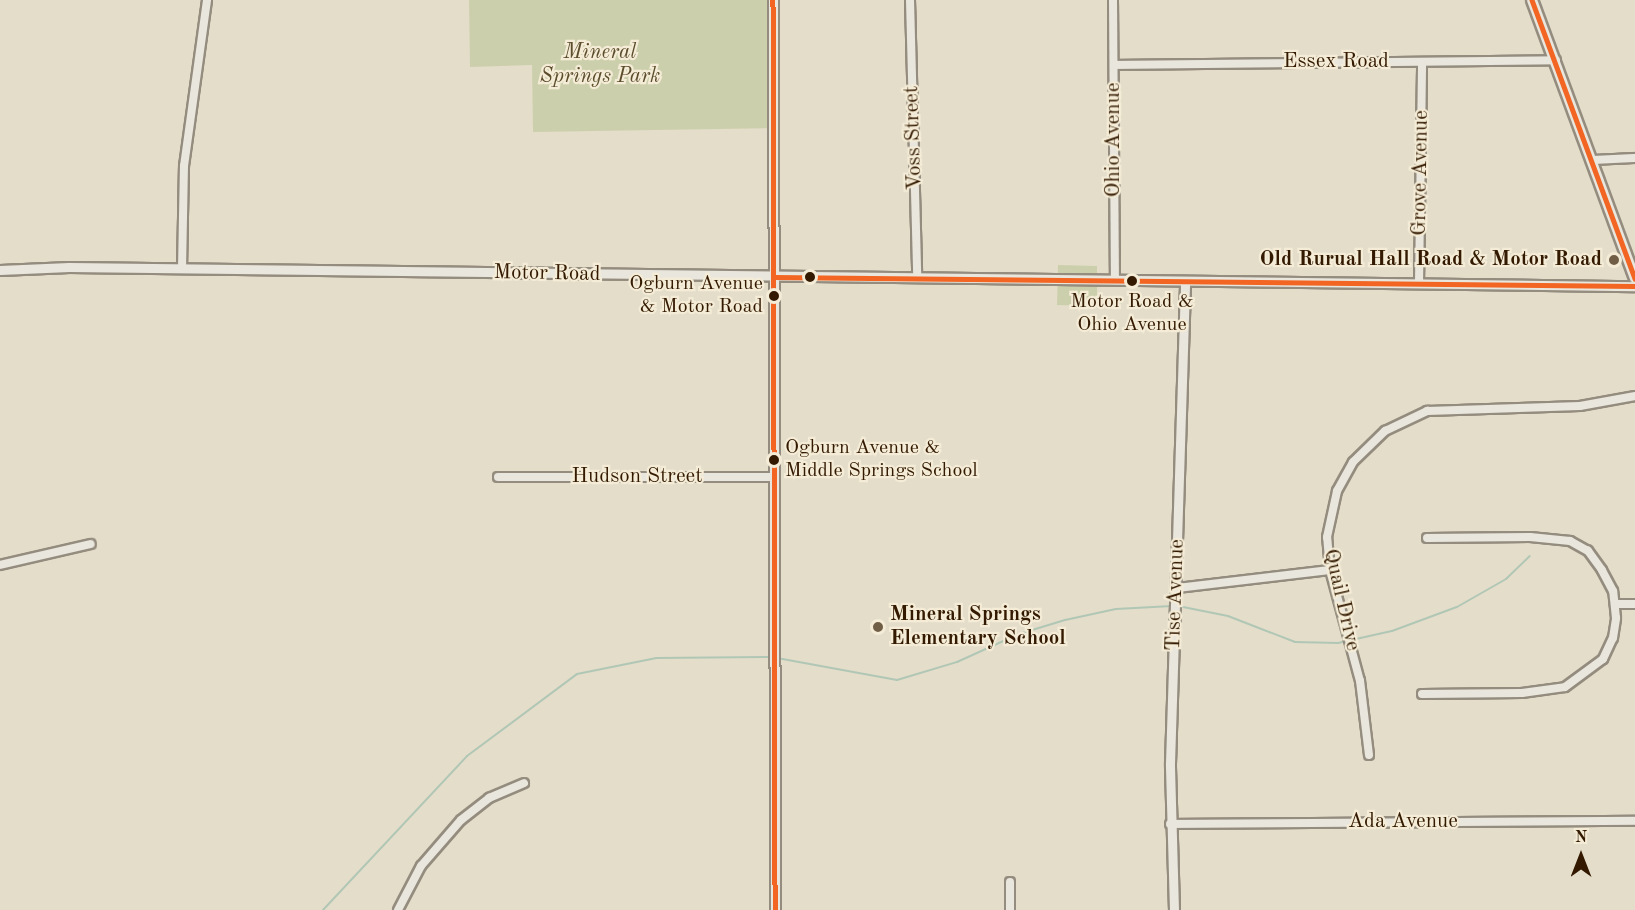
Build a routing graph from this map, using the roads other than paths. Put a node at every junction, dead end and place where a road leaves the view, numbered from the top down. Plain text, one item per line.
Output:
1 (207, 0) edge
2 (773, 0) edge
3 (910, 0) edge
4 (1113, 0) edge
5 (1532, 0) edge
6 (1557, 60) junction
7 (1422, 62) junction
8 (1114, 65) junction
9 (1635, 158) edge
10 (1592, 160) junction
11 (182, 269) junction
12 (0, 270) edge
13 (917, 276) junction
14 (774, 277) junction
15 (1635, 279) edge
16 (1115, 280) junction
17 (1185, 280) junction
18 (1419, 284) junction
19 (1635, 286) edge
20 (1635, 396) edge
21 (498, 477) dead end
22 (775, 477) junction
23 (1427, 538) dead end
24 (91, 544) dead end
25 (0, 566) edge
26 (1330, 570) junction
27 (1177, 588) junction
28 (1616, 604) junction
29 (1635, 604) edge
30 (1422, 694) dead end
31 (1369, 755) dead end
32 (524, 783) dead end
33 (1635, 821) edge
34 (1170, 824) junction
35 (1010, 882) dead end
36 (398, 910) edge
37 (775, 910) edge
38 (1010, 910) edge
39 (1174, 910) edge

1 - 11 street
2 - 14 street
3 - 13 street, Voss Street
4 - 8 street, Ohio Avenue
5 - 6 main road
6 - 7 street, Essex Road
6 - 10 main road
7 - 8 street, Essex Road
7 - 18 street, Grove Avenue
8 - 16 street, Ohio Avenue
9 - 10 street
10 - 15 main road
11 - 12 street, Motor Road
11 - 14 street, Motor Road
13 - 14 street, Motor Road
13 - 16 street, Motor Road
14 - 22 street
16 - 17 street, Motor Road
17 - 18 street, Motor Road
17 - 27 street, Tise Avenue
18 - 19 street, Motor Road
20 - 26 street, Quail Drive
21 - 22 street, Hudson Street
22 - 37 street
23 - 28 street
24 - 25 street
26 - 27 street
26 - 31 street, Quail Drive
27 - 34 street, Tise Avenue
28 - 29 street
28 - 30 street
32 - 36 street
33 - 34 street, Ada Avenue
34 - 39 street, Tise Avenue
35 - 38 street

